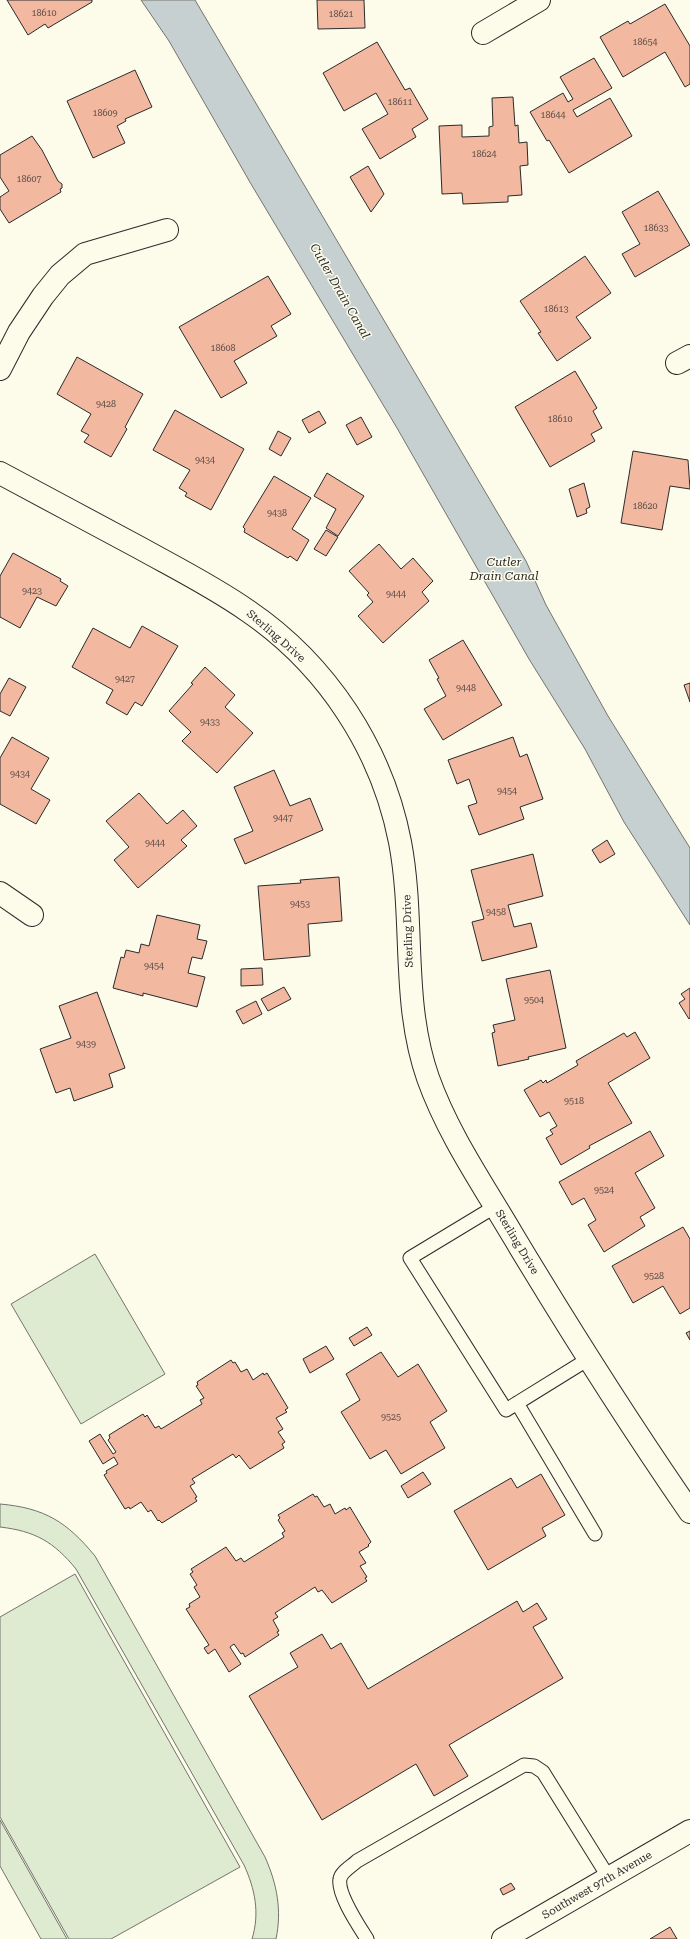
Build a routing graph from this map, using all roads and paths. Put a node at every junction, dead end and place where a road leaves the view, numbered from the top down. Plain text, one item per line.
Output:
1 (538, 0) edge
2 (483, 33) dead end
3 (167, 230) dead end
4 (0, 369) edge
5 (0, 473) edge
6 (0, 893) edge
7 (32, 915) dead end
8 (496, 1206) junction
9 (590, 1358) junction
10 (517, 1403) junction
11 (690, 1512) edge
12 (595, 1534) dead end
13 (690, 1830) edge
14 (609, 1878) junction
15 (367, 1939) edge
16 (503, 1939) edge

1 - 2 street
3 - 4 street
5 - 8 street, Sterling Drive
6 - 7 street
8 - 9 street, Sterling Drive
8 - 10 lane
9 - 10 lane
9 - 11 street, Sterling Drive
10 - 12 lane
13 - 14 street, Southwest 97th Avenue
14 - 15 lane
14 - 16 street, Southwest 97th Avenue

